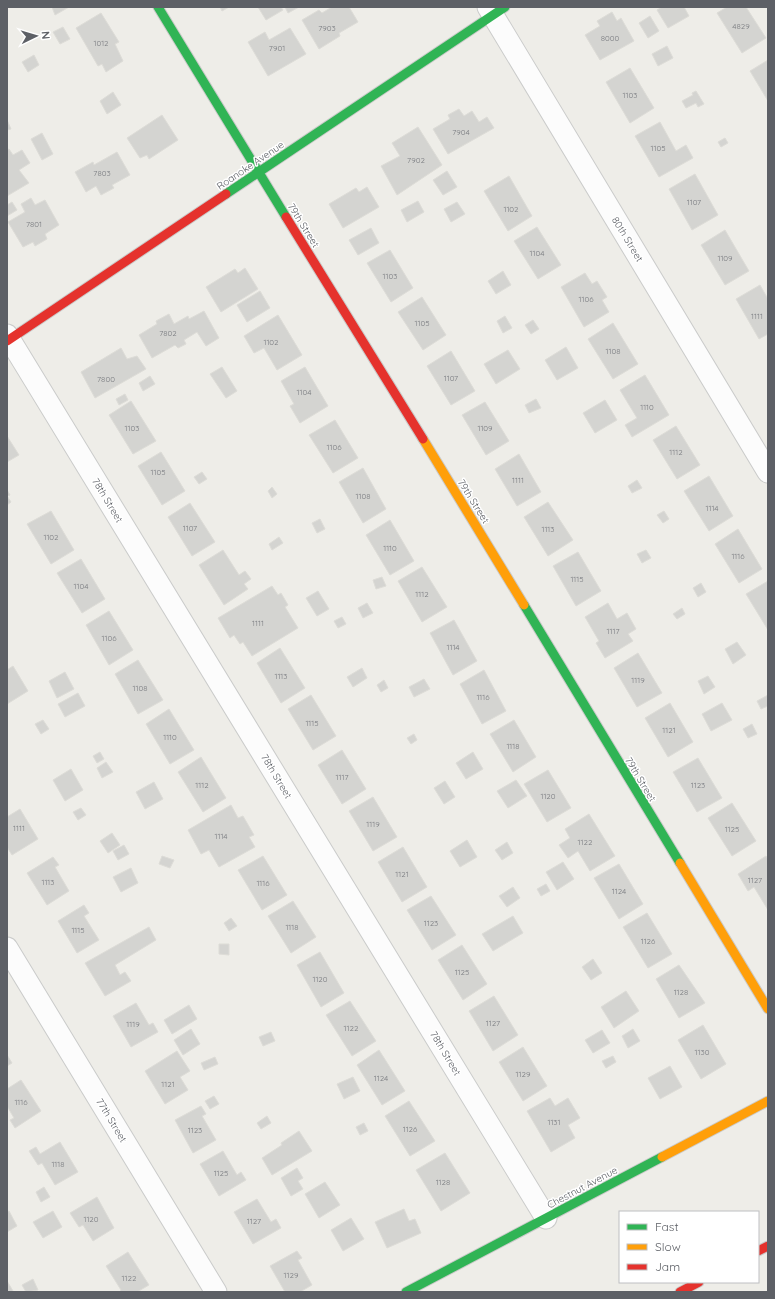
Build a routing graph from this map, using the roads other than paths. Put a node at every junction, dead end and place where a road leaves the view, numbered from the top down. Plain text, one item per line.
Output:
1 (158, 7) edge
2 (496, 10) edge
3 (259, 172) junction
4 (8, 338) edge
5 (768, 472) edge
6 (7, 948) edge
7 (768, 1009) edge
8 (768, 1101) edge
9 (546, 1218) junction
10 (768, 1246) edge
11 (759, 1250) edge
12 (697, 1283) edge
13 (216, 1292) edge
14 (406, 1292) edge
15 (680, 1292) edge

1 - 3 street, 79th Street
2 - 3 street, Roanoke Avenue
2 - 5 street, 80th Street
3 - 4 street, Roanoke Avenue
3 - 7 street, 79th Street
4 - 9 street, 78th Street
6 - 13 street, 77th Street
8 - 9 street, Chestnut Avenue
9 - 14 street, Chestnut Avenue
10 - 11 street
12 - 15 street

